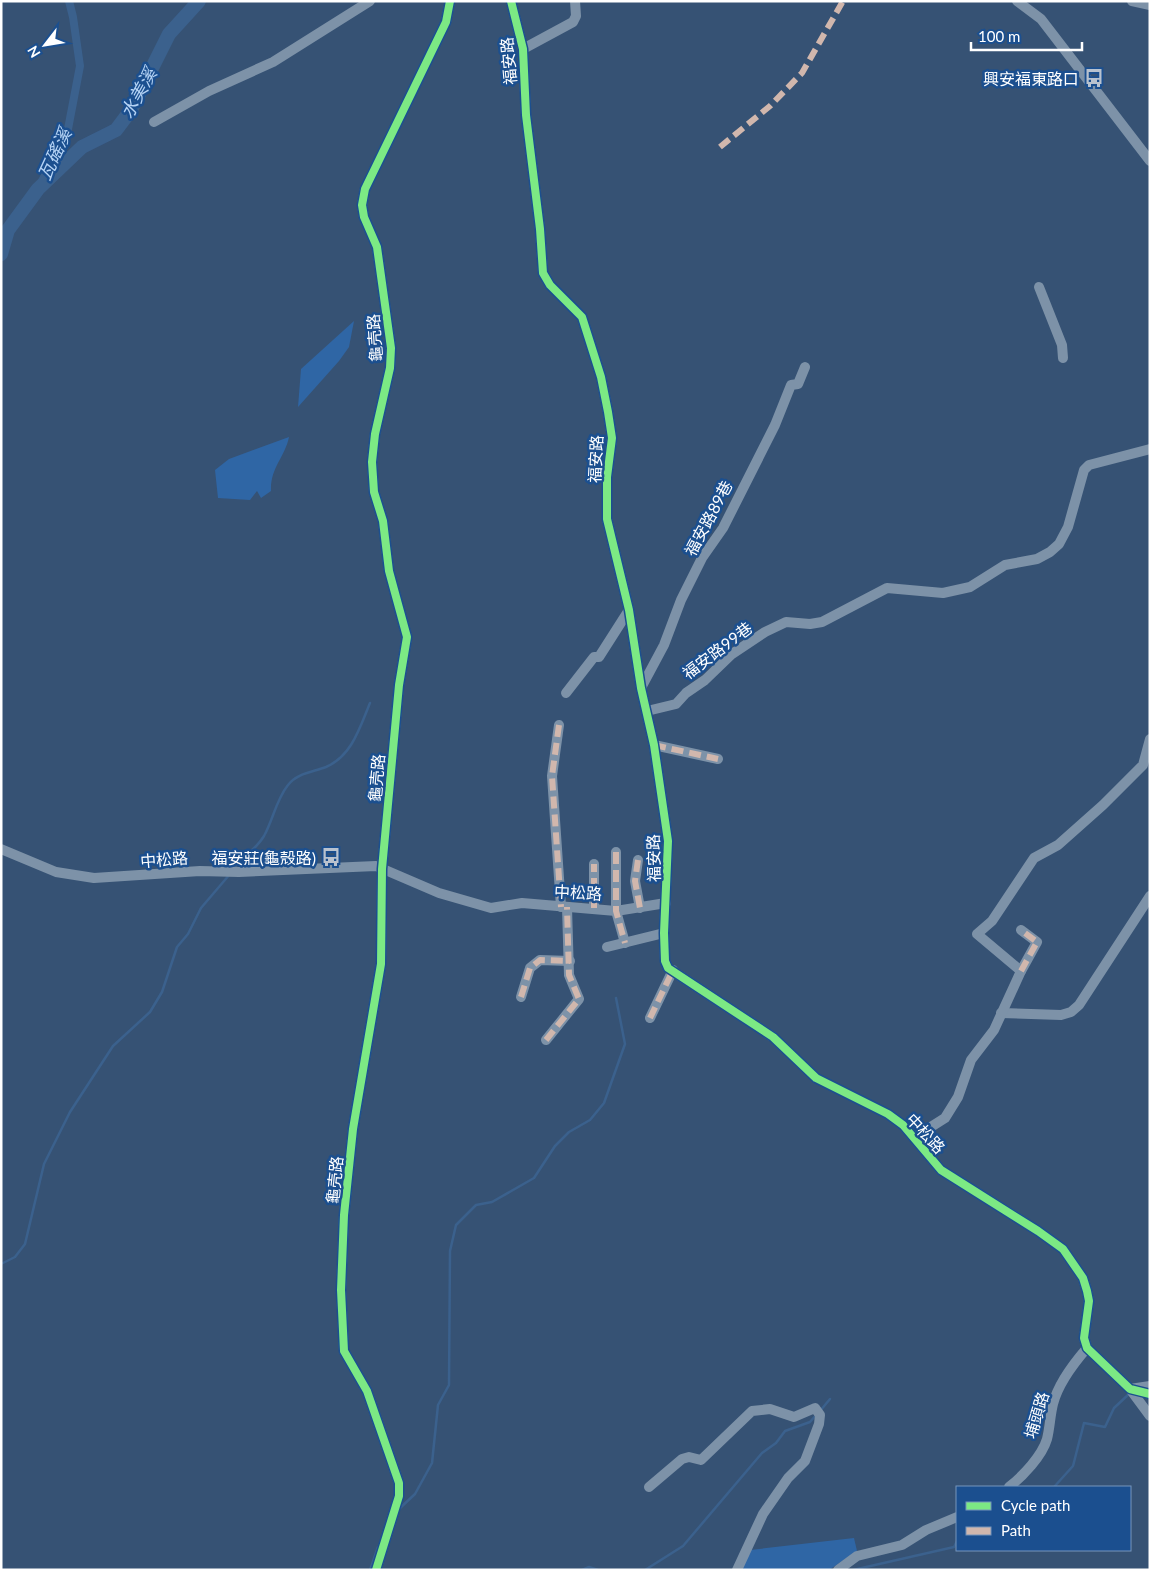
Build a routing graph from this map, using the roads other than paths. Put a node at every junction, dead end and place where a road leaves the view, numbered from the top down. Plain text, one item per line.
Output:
1 (370, 1) edge
2 (450, 1) edge
3 (511, 1) edge
4 (575, 1) edge
5 (1017, 1) edge
6 (1132, 1) edge
7 (1150, 5) edge
8 (523, 49) junction
9 (154, 122) dead end
10 (1150, 161) edge
11 (1039, 286) dead end
12 (1063, 358) dead end
13 (805, 367) dead end
14 (1150, 449) edge
15 (629, 610) junction
16 (641, 688) junction
17 (566, 693) dead end
18 (647, 710) junction
19 (558, 725) dead end
20 (1150, 739) edge
21 (654, 745) junction
22 (718, 759) dead end
23 (1, 850) edge
24 (616, 852) dead end
25 (638, 860) dead end
26 (594, 864) dead end
27 (382, 869) junction
28 (1150, 896) edge
29 (666, 903) junction
30 (564, 907) junction
31 (594, 908) junction
32 (640, 908) junction
33 (616, 910) junction
34 (1021, 930) dead end
35 (664, 933) junction
36 (625, 943) junction
37 (607, 947) dead end
38 (570, 961) junction
39 (673, 970) junction
40 (1021, 971) junction
41 (521, 997) dead end
42 (1001, 1013) junction
43 (650, 1018) dead end
44 (546, 1040) dead end
45 (915, 1137) junction
46 (1087, 1348) junction
47 (1150, 1386) edge
48 (1130, 1390) junction
49 (1150, 1394) edge
50 (1150, 1416) edge
51 (1010, 1486) edge
52 (649, 1487) dead end
53 (956, 1517) edge
54 (376, 1570) edge
55 (737, 1570) edge
56 (838, 1570) edge

1 - 9 street
2 - 27 street, 龜壳路
3 - 8 street, 福安路
4 - 8 street
5 - 10 street
6 - 7 street
8 - 15 street, 福安路
11 - 12 street
13 - 16 street, 福安路89巷
14 - 18 street, 福安路99巷
15 - 16 street, 福安路
15 - 17 street
16 - 18 street, 福安路
18 - 21 street, 福安路
19 - 30 street
20 - 40 street
21 - 22 street
21 - 29 street, 福安路
23 - 27 street, 中松路
24 - 33 street
25 - 32 street
26 - 31 street
27 - 30 street, 中松路
27 - 54 street, 龜壳路
28 - 42 street
29 - 32 street, 中松路
29 - 35 street
30 - 31 street, 中松路
30 - 38 street
31 - 33 street, 中松路
32 - 33 street, 中松路
33 - 36 street
34 - 40 street
35 - 36 street
35 - 39 street
36 - 37 street
38 - 41 street
38 - 44 street
39 - 43 street
39 - 45 street, 中松路
40 - 42 street
42 - 45 street
45 - 46 street, 中松路
46 - 48 street
46 - 51 street, 埔頭路
47 - 48 street
48 - 49 street
48 - 50 street
52 - 55 street
53 - 56 street

